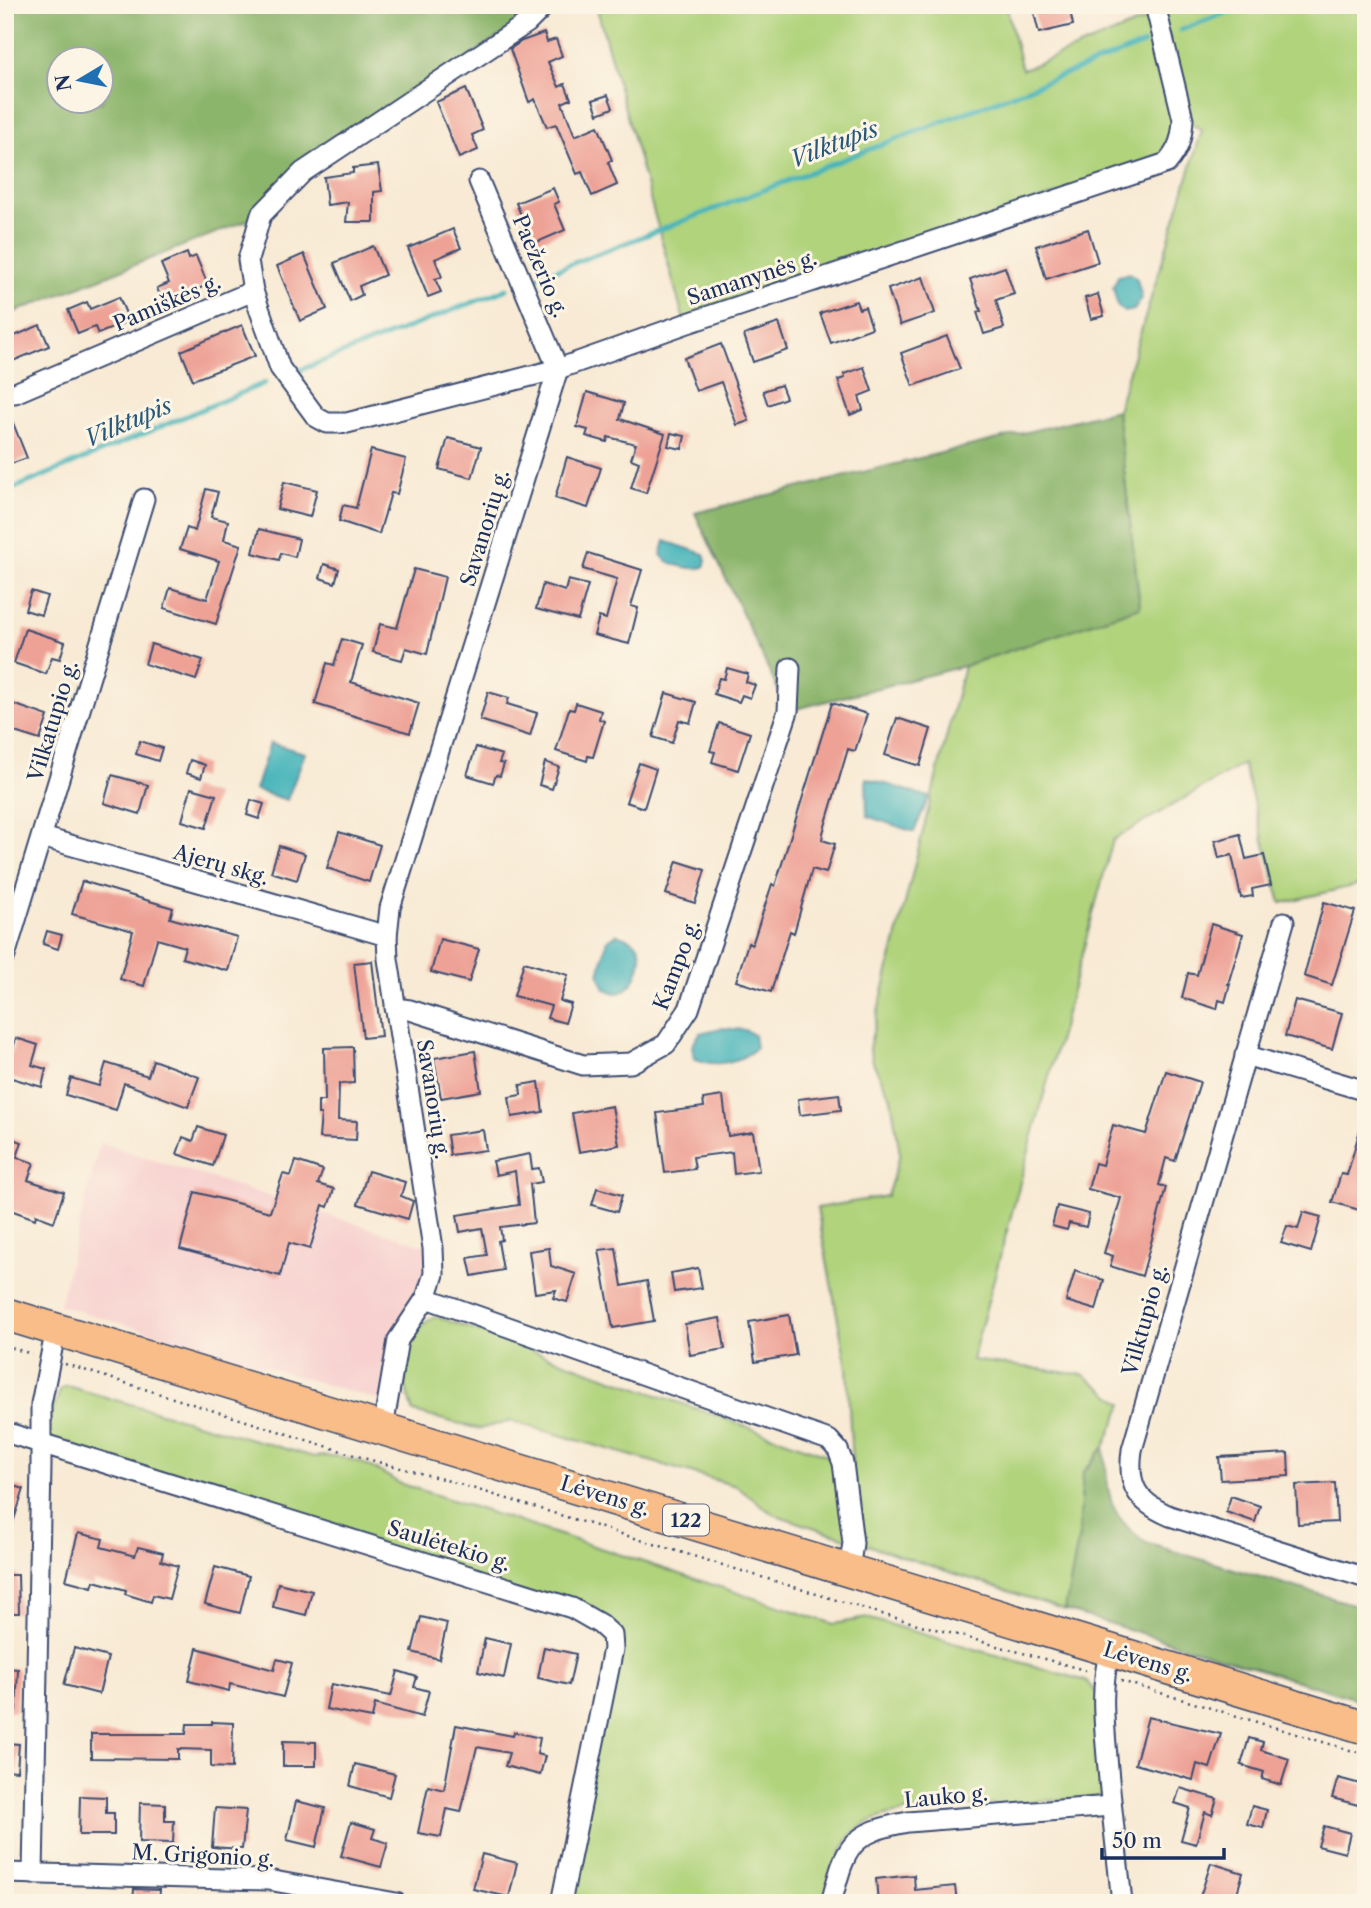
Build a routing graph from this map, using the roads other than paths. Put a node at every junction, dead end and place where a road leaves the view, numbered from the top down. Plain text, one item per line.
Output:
1 (545, 5) edge
2 (1156, 5) edge
3 (479, 181) dead end
4 (253, 291) junction
5 (558, 369) junction
6 (15, 393) dead end
7 (347, 423) joint
8 (144, 499) dead end
9 (790, 668) dead end
10 (42, 837) junction
11 (1284, 922) dead end
12 (387, 936) junction
13 (5, 956) edge
14 (395, 1008) junction
15 (1245, 1055) junction
16 (1366, 1091) edge
17 (426, 1298) junction
18 (5, 1314) edge
19 (53, 1344) junction
20 (383, 1428) junction
21 (5, 1432) edge
22 (40, 1442) junction
23 (849, 1570) junction
24 (1366, 1578) edge
25 (1107, 1663) junction
26 (1366, 1728) edge
27 (1111, 1806) junction
28 (5, 1873) edge
29 (33, 1874) junction
30 (396, 1903) edge
31 (561, 1903) edge
32 (831, 1903) edge
33 (1122, 1903) edge

1 - 4 street
2 - 5 street, Samanynės g.
3 - 5 street, Paežerio g.
4 - 6 street, Pamiškės g.
4 - 7 street, Pamiškės g.
5 - 7 street, Samanynės g.
5 - 12 street, Savanorių g.
8 - 10 street, Vilkatupio g.
9 - 14 street, Kampo g.
10 - 12 street, Ajerų skg.
10 - 13 street, Vilkatupio g.
11 - 15 street, Vilktupio g.
12 - 14 street, Savanorių g.
14 - 17 street, Savanorių g.
15 - 16 street
15 - 24 street, Vilktupio g.
17 - 20 street
17 - 23 street
18 - 19 main road, Lėvens g. / 122
19 - 20 main road, Lėvens g. / 122
19 - 22 street
20 - 23 main road, Lėvens g. / 122
21 - 22 street, Saulėtekio g.
22 - 29 street
22 - 31 street, Saulėtekio g.
23 - 25 main road, Lėvens g. / 122
25 - 26 main road, Lėvens g. / 122
25 - 27 street
27 - 32 street, Lauko g.
27 - 33 street
28 - 29 street, M. Grigonio g.
29 - 30 street, M. Grigonio g.

